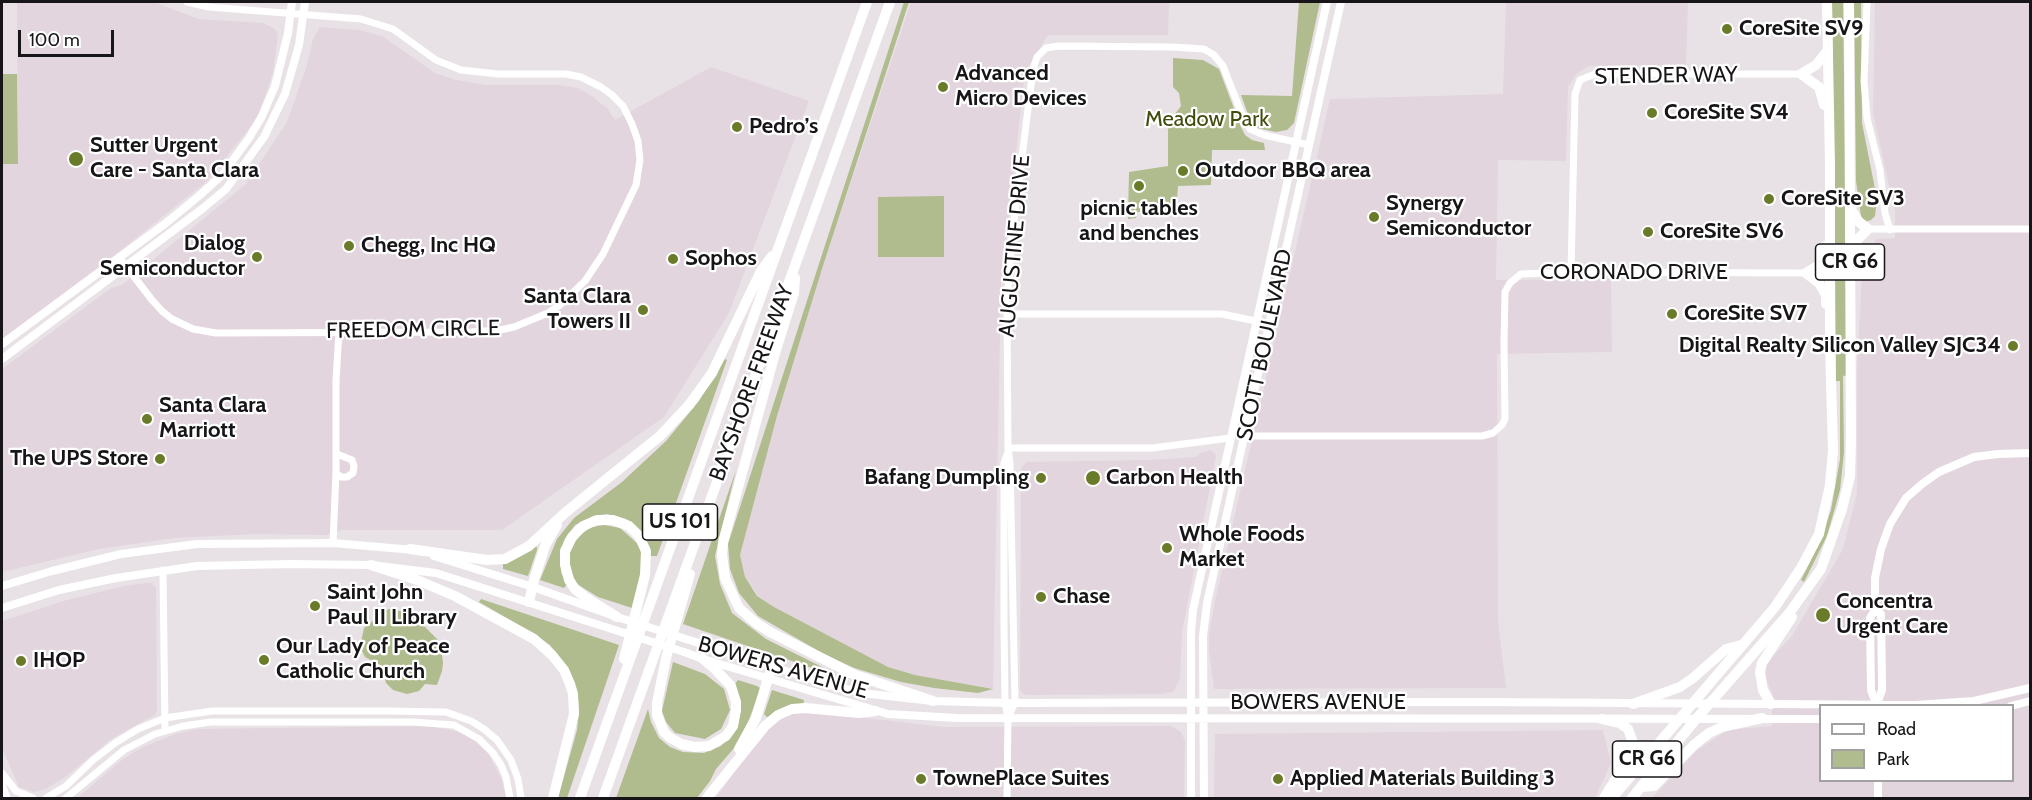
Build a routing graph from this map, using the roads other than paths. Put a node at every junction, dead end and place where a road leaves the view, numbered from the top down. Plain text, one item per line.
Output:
1 (189, 2) edge
2 (292, 2) edge
3 (305, 2) edge
4 (867, 2) edge
5 (892, 2) edge
6 (1327, 2) edge
7 (1341, 2) edge
8 (1827, 2) edge
9 (1849, 2) edge
10 (1867, 2) edge
11 (304, 13) junction
12 (291, 14) junction
13 (1828, 50) junction
14 (1801, 74) junction
15 (1295, 142) junction
16 (1309, 145) junction
17 (1830, 165) junction
18 (1850, 207) junction
19 (1868, 229) junction
20 (2031, 229) edge
21 (1890, 230) junction
22 (779, 246) junction
23 (1850, 253) junction
24 (119, 257) junction
25 (796, 262) junction
26 (126, 266) junction
27 (1570, 272) junction
28 (1806, 273) junction
29 (1007, 314) junction
30 (1256, 321) junction
31 (1270, 324) junction
32 (339, 332) junction
33 (2, 344) edge
34 (1830, 345) junction
35 (2, 359) edge
36 (1245, 436) junction
37 (1230, 438) junction
38 (1008, 448) junction
39 (2031, 453) edge
40 (337, 454) junction
41 (723, 465) junction
42 (336, 473) junction
43 (566, 512) junction
44 (333, 543) junction
45 (410, 549) junction
46 (371, 565) junction
47 (163, 570) junction
48 (2, 586) edge
49 (533, 587) junction
50 (1801, 597) junction
51 (529, 602) junction
52 (2, 608) edge
53 (617, 617) junction
54 (1742, 645) junction
55 (703, 659) junction
56 (772, 666) junction
57 (768, 678) junction
58 (2031, 688) edge
59 (933, 701) junction
60 (2031, 701) edge
61 (1005, 703) junction
62 (1015, 703) junction
63 (1191, 703) junction
64 (1203, 703) junction
65 (1694, 703) junction
66 (1633, 704) junction
67 (1710, 704) junction
68 (1771, 704) junction
69 (1877, 704) edge
70 (1931, 704) edge
71 (2014, 704) edge
72 (875, 711) junction
73 (1008, 717) junction
74 (165, 718) junction
75 (1761, 718) junction
76 (1191, 719) junction
77 (1203, 719) junction
78 (1602, 719) junction
79 (1681, 719) junction
80 (1696, 719) junction
81 (1819, 719) edge
82 (605, 729) junction
83 (165, 730) junction
84 (728, 771) junction
85 (2, 772) edge
86 (1878, 782) edge
87 (2, 784) edge
88 (1642, 787) junction
89 (7, 798) edge
90 (33, 798) edge
91 (46, 798) edge
92 (66, 798) edge
93 (510, 798) edge
94 (521, 798) edge
95 (553, 798) edge
96 (580, 798) edge
97 (603, 798) edge
98 (707, 798) edge
99 (1007, 798) edge
100 (1191, 798) edge
101 (1204, 798) edge
102 (1604, 798) edge
103 (1612, 798) edge
104 (1632, 798) edge
105 (1878, 798) edge

1 - 12 street, FREEDOM CIRCLE
2 - 12 main road
3 - 11 main road
4 - 22 highway, BAYSHORE FREEWAY / US 101
5 - 25 highway, BAYSHORE FREEWAY / US 101
6 - 15 main road, SCOTT BOULEVARD
7 - 16 main road, SCOTT BOULEVARD
8 - 13 highway, CR G6
9 - 18 highway, CR G6
10 - 21 street
11 - 12 street, FREEDOM CIRCLE
11 - 26 main road
11 - 32 street, FREEDOM CIRCLE
12 - 24 main road
13 - 14 highway
13 - 17 highway, CR G6
14 - 17 highway
14 - 27 street, STENDER WAY
15 - 16 street
15 - 29 street, AUGUSTINE DRIVE
15 - 30 main road, SCOTT BOULEVARD
16 - 31 main road, SCOTT BOULEVARD
17 - 28 highway
17 - 34 highway, CR G6
18 - 19 highway
18 - 23 highway, CR G6
19 - 21 street
19 - 23 highway
20 - 21 street
22 - 43 highway
22 - 82 highway, BAYSHORE FREEWAY / US 101
23 - 50 highway, CR G6
24 - 26 street, FREEDOM CIRCLE
24 - 33 main road
25 - 41 highway, BAYSHORE FREEWAY / US 101
25 - 59 highway
26 - 32 street, FREEDOM CIRCLE
26 - 35 main road
27 - 28 street, CORONADO DRIVE
27 - 36 street, CORONADO DRIVE
28 - 34 highway
29 - 30 street
29 - 38 street, AUGUSTINE DRIVE
30 - 31 street
30 - 37 main road, SCOTT BOULEVARD
31 - 36 main road, SCOTT BOULEVARD
32 - 40 street
34 - 54 highway, CR G6
36 - 37 main road
36 - 64 main road, SCOTT BOULEVARD
37 - 38 street
37 - 63 main road, SCOTT BOULEVARD
38 - 61 street, AUGUSTINE DRIVE
38 - 62 street, AUGUSTINE DRIVE
39 - 69 main road
40 - 42 street
40 - 42 street
41 - 55 highway
41 - 97 highway, BAYSHORE FREEWAY / US 101
42 - 44 street
43 - 45 highway
43 - 49 highway
44 - 45 main road, BOWERS AVENUE
44 - 48 main road, BOWERS AVENUE
45 - 49 main road, BOWERS AVENUE
46 - 47 main road, BOWERS AVENUE
46 - 51 main road, BOWERS AVENUE
46 - 95 highway
47 - 52 main road, BOWERS AVENUE
47 - 74 street
49 - 51 highway
49 - 53 main road, BOWERS AVENUE
50 - 67 highway, CR G6
50 - 68 highway
51 - 55 main road, BOWERS AVENUE
53 - 56 main road, BOWERS AVENUE
53 - 82 highway
54 - 65 highway, CR G6
54 - 66 highway
55 - 57 main road, BOWERS AVENUE
56 - 57 highway
56 - 59 main road, BOWERS AVENUE
57 - 72 main road, BOWERS AVENUE
57 - 84 highway
58 - 70 main road, BOWERS AVENUE
59 - 61 main road, BOWERS AVENUE
60 - 71 main road
61 - 62 main road, BOWERS AVENUE
61 - 73 street, AUGUSTINE DRIVE
62 - 63 main road, BOWERS AVENUE
62 - 73 street, AUGUSTINE DRIVE
63 - 64 main road, BOWERS AVENUE
63 - 76 main road, SCOTT BOULEVARD
64 - 66 main road, BOWERS AVENUE
64 - 77 main road, SCOTT BOULEVARD
65 - 66 main road, BOWERS AVENUE
65 - 67 main road, BOWERS AVENUE
65 - 79 highway, CR G6
67 - 68 main road, BOWERS AVENUE
67 - 80 highway, CR G6
68 - 69 main road, BOWERS AVENUE
72 - 73 main road, BOWERS AVENUE
72 - 84 highway
73 - 76 main road, BOWERS AVENUE
73 - 99 street, AUGUSTINE DRIVE
74 - 83 street
74 - 91 street
74 - 94 street
75 - 80 main road, BOWERS AVENUE
75 - 81 main road, BOWERS AVENUE
75 - 88 highway
76 - 77 main road, BOWERS AVENUE
76 - 100 main road, SCOTT BOULEVARD
77 - 78 main road, BOWERS AVENUE
77 - 101 main road, SCOTT BOULEVARD
78 - 79 main road, BOWERS AVENUE
78 - 102 highway
79 - 80 main road, BOWERS AVENUE
79 - 103 highway, CR G6
80 - 88 highway, CR G6
82 - 96 highway, BAYSHORE FREEWAY / US 101
83 - 92 street
83 - 93 street
84 - 98 highway
85 - 90 street
86 - 105 main road
87 - 89 street
88 - 104 highway, CR G6

